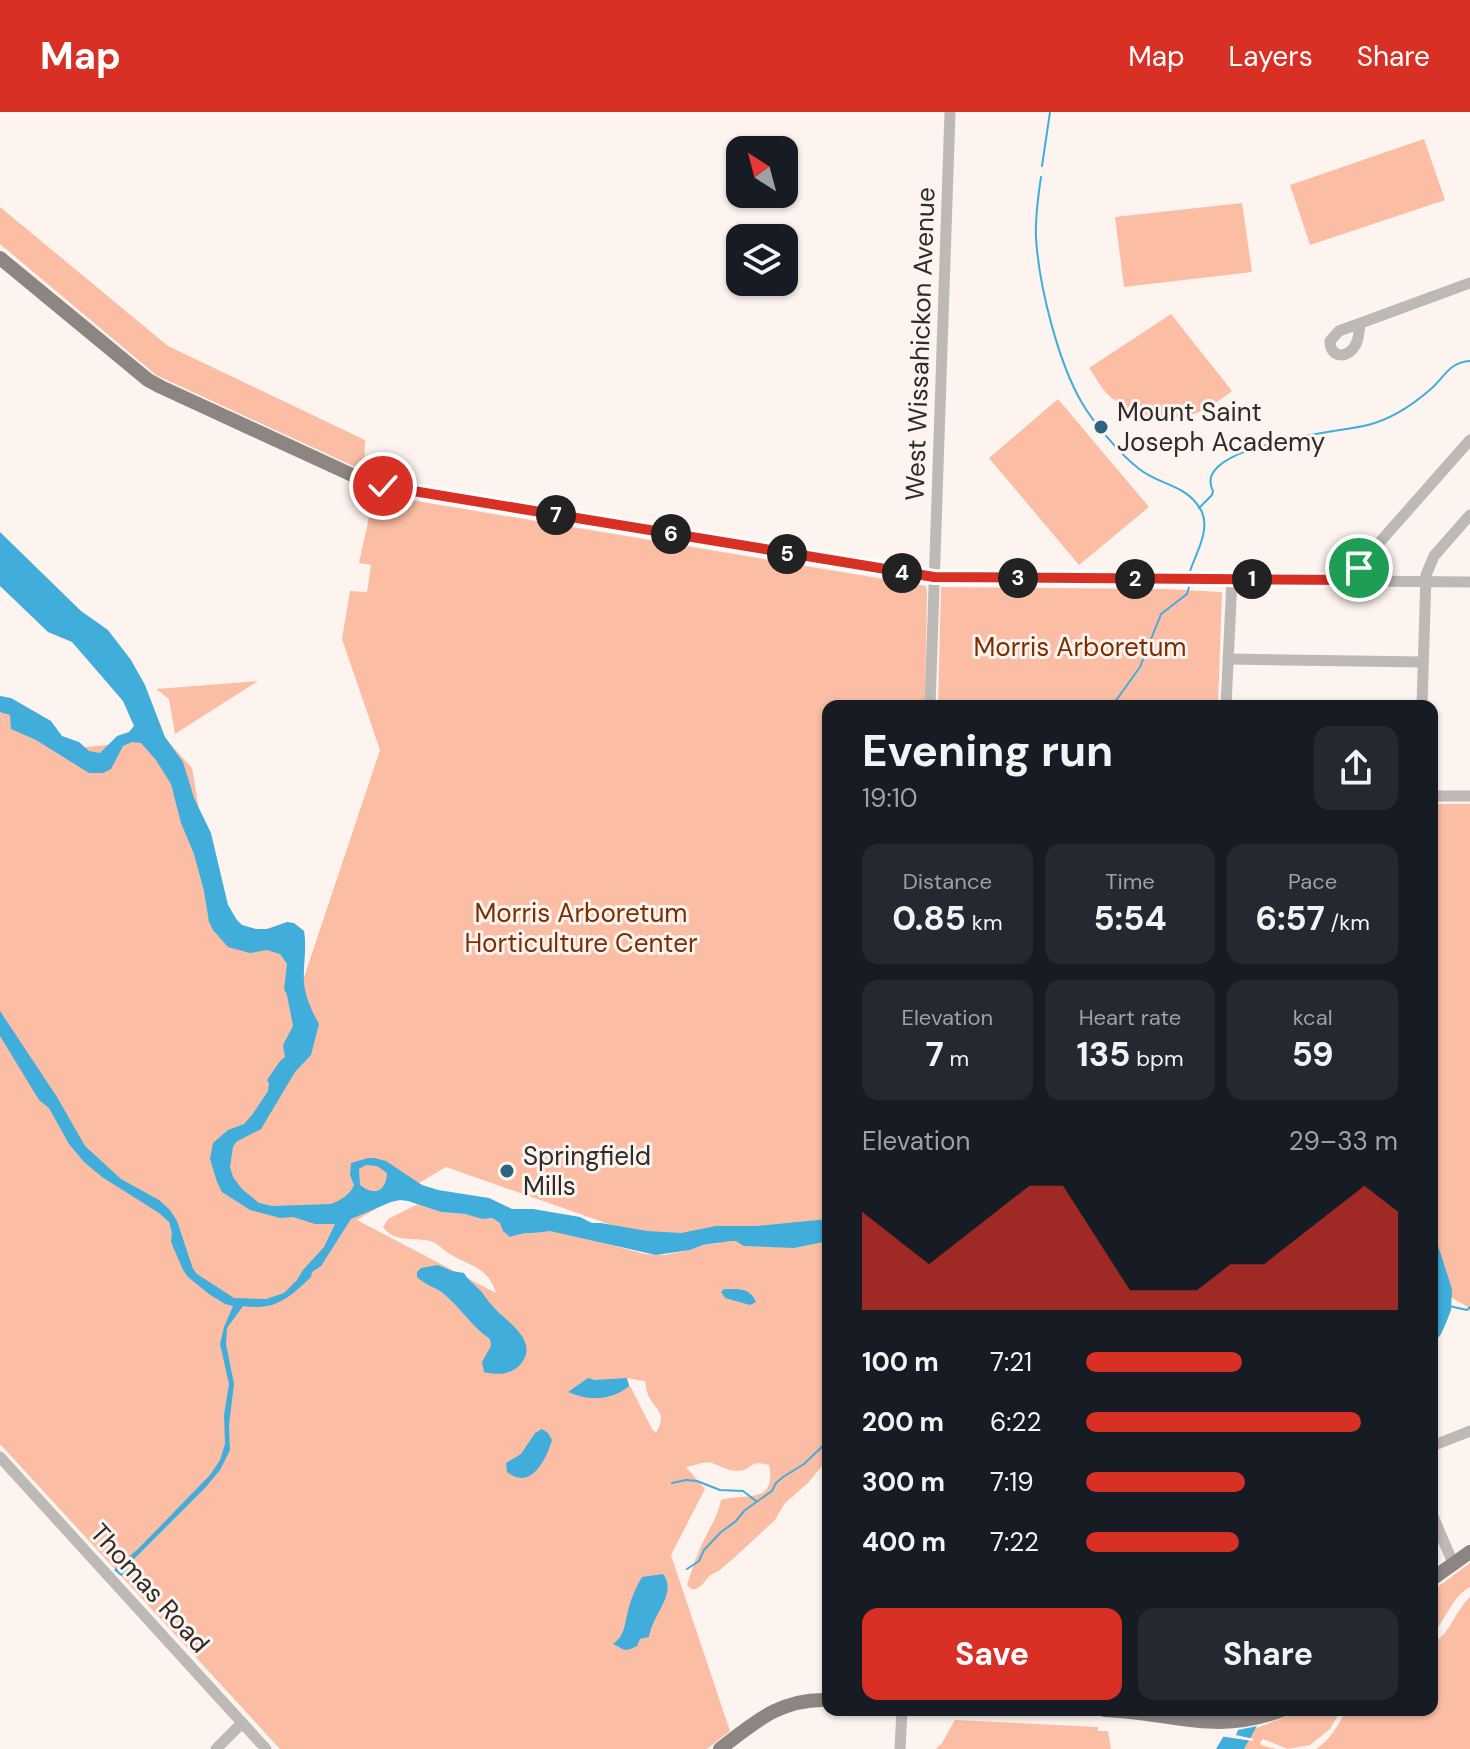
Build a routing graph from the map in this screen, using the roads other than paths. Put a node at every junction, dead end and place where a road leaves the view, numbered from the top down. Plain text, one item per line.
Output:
1 (950, 112) edge
2 (0, 258) edge
3 (1470, 283) edge
4 (1360, 324) dead end
5 (1470, 440) edge
6 (1470, 515) edge
7 (934, 577) junction
8 (1232, 579) junction
9 (1356, 580) junction
10 (1425, 581) junction
11 (1470, 582) edge
12 (1228, 659) junction
13 (1423, 662) junction
14 (930, 700) edge
15 (1226, 700) edge
16 (1422, 700) edge
17 (1438, 796) edge
18 (1470, 796) edge
19 (1470, 1431) edge
20 (1438, 1444) edge
21 (0, 1457) edge
22 (1438, 1528) edge
23 (1470, 1552) edge
24 (1453, 1563) junction
25 (1438, 1574) edge
26 (822, 1700) edge
27 (902, 1716) edge
28 (1161, 1716) edge
29 (1262, 1716) edge
30 (242, 1723) junction
31 (216, 1749) edge
32 (266, 1749) edge
33 (720, 1749) edge
34 (900, 1749) edge

1 - 7 street, West Wissahickon Avenue
2 - 7 main road
3 - 4 street
5 - 9 street
6 - 10 street
7 - 8 street
7 - 14 street, West Wissahickon Avenue
8 - 9 street
8 - 12 street
9 - 10 street
10 - 11 street
10 - 13 street
12 - 13 street
12 - 15 street
13 - 16 street
17 - 18 street
19 - 20 street
21 - 30 street, Thomas Road
22 - 24 street
23 - 24 main road
24 - 25 main road
26 - 33 main road
27 - 34 street
28 - 29 main road
30 - 31 street
30 - 32 street, Thomas Road

